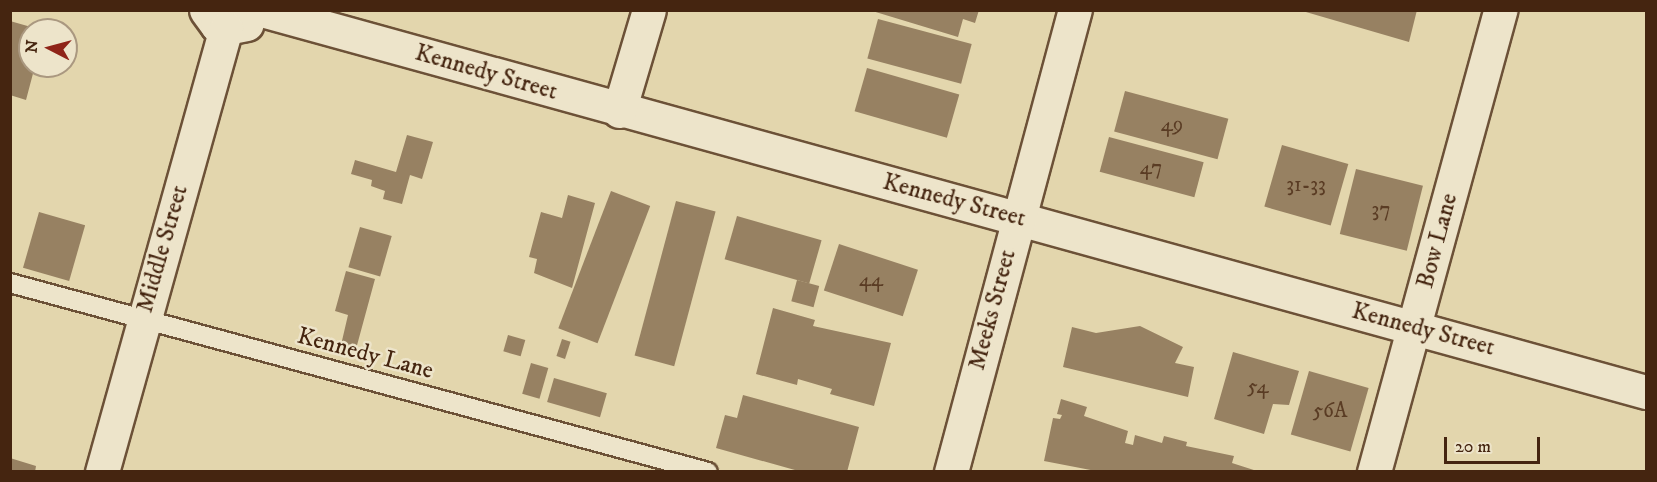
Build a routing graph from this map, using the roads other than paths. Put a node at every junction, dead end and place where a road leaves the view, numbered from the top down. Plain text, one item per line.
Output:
1 (257, 10) edge
2 (262, 10) edge
3 (649, 10) edge
4 (1075, 10) edge
5 (1500, 10) edge
6 (216, 19) edge
7 (619, 111) junction
8 (1018, 218) junction
9 (10, 283) edge
10 (143, 320) junction
11 (1414, 328) junction
12 (1647, 392) edge
13 (102, 471) edge
14 (708, 471) edge
15 (951, 471) edge
16 (1374, 471) edge

1 - 6 street
2 - 7 street, Kennedy Street
3 - 7 street
4 - 8 street, Meeks Street
5 - 11 street, Bow Lane
6 - 10 street, Middle Street
7 - 8 street, Kennedy Street
8 - 11 street, Kennedy Street
8 - 15 street, Meeks Street
9 - 10 lane, Kennedy Lane
10 - 13 street, Middle Street
10 - 14 lane, Kennedy Lane
11 - 12 street, Kennedy Street
11 - 16 street, Bow Lane

